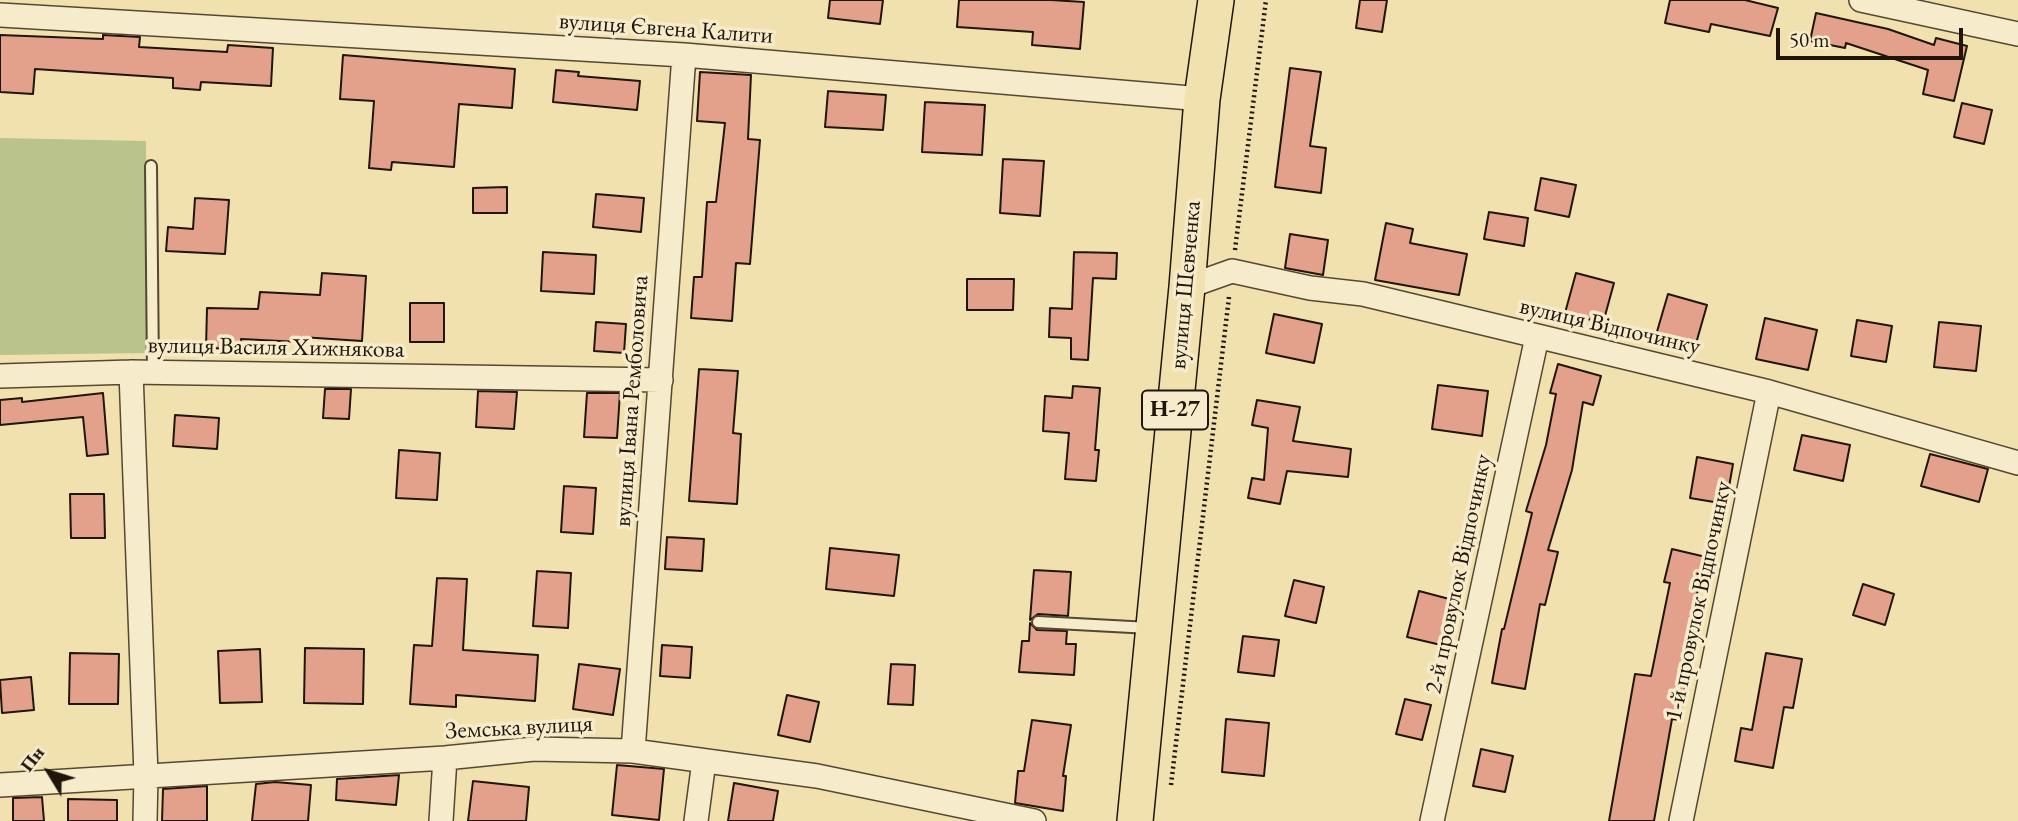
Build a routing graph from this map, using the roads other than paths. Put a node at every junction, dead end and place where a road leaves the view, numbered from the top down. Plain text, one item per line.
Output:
1 (1216, 0) edge
2 (1861, 0) edge
3 (0, 15) edge
4 (2018, 34) edge
5 (684, 55) junction
6 (1202, 99) junction
7 (151, 166) dead end
8 (1186, 287) junction
9 (1537, 337) junction
10 (142, 372) junction
11 (0, 376) edge
12 (660, 380) junction
13 (1769, 392) junction
14 (2018, 463) edge
15 (1038, 622) dead end
16 (1153, 628) junction
17 (633, 751) junction
18 (445, 758) junction
19 (704, 761) junction
20 (146, 775) junction
21 (0, 785) edge
22 (145, 821) edge
23 (441, 821) edge
24 (696, 821) edge
25 (1034, 821) edge
26 (1135, 821) edge
27 (1432, 821) edge
28 (1681, 821) edge

1 - 6 main road, вулиця Шевченка / Н-27
2 - 4 street
3 - 5 street, вулиця Євгена Калити
5 - 6 street, вулиця Євгена Калити
5 - 12 street, вулиця Івана Ремболовича
6 - 8 main road, вулиця Шевченка / Н-27
7 - 10 lane
8 - 9 street, вулиця Відпочинку
8 - 16 main road, вулиця Шевченка / Н-27
9 - 13 street, вулиця Відпочинку
9 - 27 street, 2-й провулок Відпочинку
10 - 11 street
10 - 12 street, вулиця Василя Хижнякова
10 - 20 street, вулиця Василя Хижнякова
12 - 17 street, вулиця Івана Ремболовича
13 - 14 street, вулиця Відпочинку
13 - 28 street, 1-й провулок Відпочинку
15 - 16 lane
16 - 26 main road, вулиця Шевченка / Н-27
17 - 18 street, Земська вулиця
17 - 19 street, Земська вулиця
18 - 20 street, Земська вулиця
18 - 23 street
19 - 24 street
19 - 25 street, Земська вулиця
20 - 21 street, Земська вулиця
20 - 22 street, вулиця Василя Хижнякова

